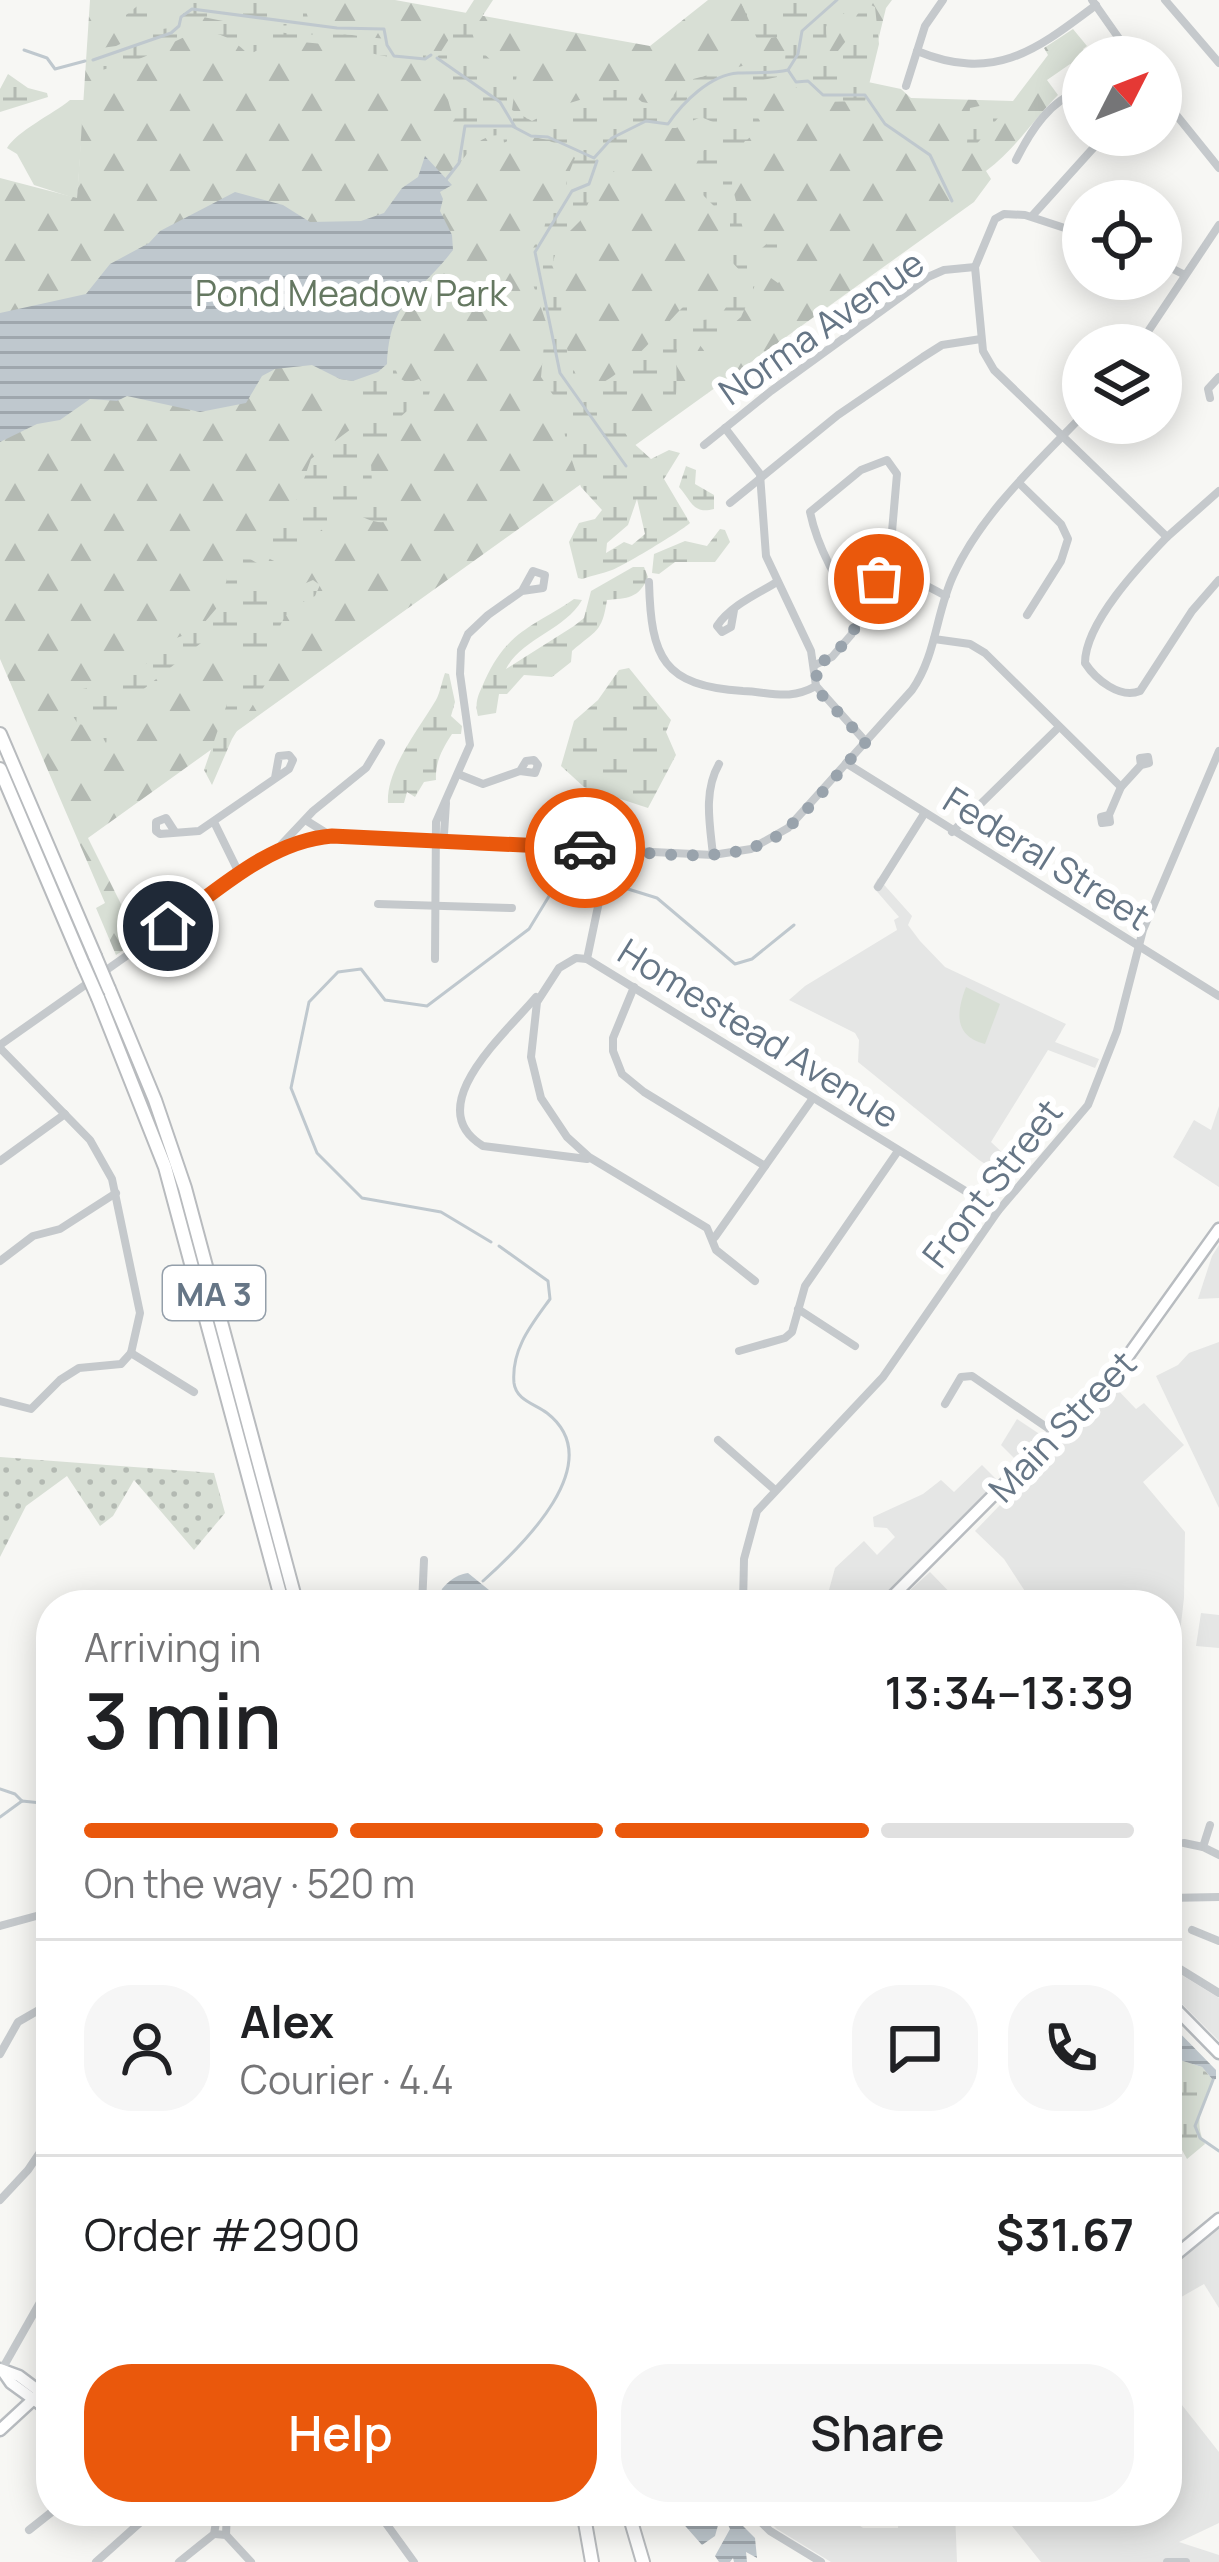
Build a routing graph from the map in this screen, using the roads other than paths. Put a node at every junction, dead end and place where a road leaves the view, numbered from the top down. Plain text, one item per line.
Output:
1 (943, 0) edge
2 (1165, 0) edge
3 (1094, 3) edge
4 (1117, 36) edge
5 (917, 51) junction
6 (1219, 64) edge
7 (906, 86) dead end
8 (1062, 100) edge
9 (1182, 123) edge
10 (1086, 156) edge
11 (1016, 160) dead end
12 (1219, 169) edge
13 (1032, 217) junction
14 (1219, 225) edge
15 (1062, 227) edge
16 (975, 267) junction
17 (1184, 274) joint
18 (1152, 324) edge
19 (981, 339) junction
20 (1219, 377) edge
21 (1210, 398) dead end
22 (725, 428) junction
23 (1062, 433) edge
24 (1062, 437) edge
25 (1073, 444) edge
26 (704, 445) dead end
27 (760, 480) junction
28 (1019, 483) junction
29 (1219, 491) edge
30 (730, 503) dead end
31 (1167, 537) junction
32 (890, 566) junction
33 (1219, 580) edge
34 (778, 582) junction
35 (649, 583) dead end
36 (522, 591) dead end
37 (946, 596) junction
38 (734, 610) dead end
39 (862, 613) junction
40 (1028, 615) dead end
41 (934, 639) junction
42 (815, 665) junction
43 (815, 686) junction
44 (1059, 727) junction
45 (0, 734) edge
46 (866, 742) junction
47 (381, 743) dead end
48 (1219, 751) edge
49 (719, 764) dead end
50 (846, 764) junction
51 (1141, 765) dead end
52 (0, 769) edge
53 (520, 771) dead end
54 (1215, 773) edge
55 (458, 774) junction
56 (275, 778) dead end
57 (1121, 787) junction
58 (924, 814) junction
59 (1108, 814) dead end
60 (307, 821) junction
61 (214, 822) junction
62 (176, 832) dead end
63 (952, 832) junction
64 (332, 836) junction
65 (439, 842) junction
66 (610, 849) junction
67 (271, 854) junction
68 (713, 855) junction
69 (240, 875) junction
70 (878, 887) dead end
71 (379, 904) dead end
72 (437, 906) junction
73 (512, 908) dead end
74 (1138, 946) junction
75 (435, 958) dead end
76 (587, 959) junction
77 (89, 960) junction
78 (634, 987) junction
79 (541, 991) junction
80 (104, 993) junction
81 (1219, 997) edge
82 (511, 1027) junction
83 (531, 1038) junction
84 (0, 1047) edge
85 (813, 1098) junction
86 (65, 1114) junction
87 (568, 1137) junction
88 (898, 1151) junction
89 (556, 1156) junction
90 (593, 1160) junction
91 (0, 1161) edge
92 (765, 1166) junction
93 (116, 1192) junction
94 (998, 1211) junction
95 (1219, 1229) edge
96 (714, 1238) junction
97 (0, 1261) edge
98 (755, 1281) dead end
99 (798, 1310) junction
100 (855, 1346) dead end
101 (739, 1351) dead end
102 (131, 1353) junction
103 (194, 1392) dead end
104 (0, 1401) edge
105 (945, 1404) dead end
106 (1056, 1434) junction
107 (718, 1440) dead end
108 (775, 1490) junction
109 (424, 1560) dead end
110 (279, 1590) edge
111 (293, 1590) edge
112 (423, 1590) edge
113 (744, 1590) edge
114 (899, 1590) edge
115 (1210, 1825) dead end
116 (1184, 1843) dead end
117 (1203, 1847) junction
118 (1219, 1855) edge
119 (1219, 1897) edge
120 (1182, 1898) edge
121 (36, 1916) edge
122 (0, 1925) edge
123 (1192, 1930) dead end
124 (1219, 1941) edge
125 (1182, 1970) edge
126 (1219, 1993) edge
127 (36, 2012) edge
128 (1182, 2015) edge
129 (1219, 2053) edge
130 (0, 2054) edge
131 (36, 2158) edge
132 (0, 2200) edge
133 (1219, 2219) edge
134 (1182, 2250) edge
135 (36, 2309) edge
136 (0, 2371) edge
137 (36, 2388) edge
138 (36, 2401) edge
139 (0, 2430) edge
140 (36, 2524) edge
141 (136, 2526) edge
142 (217, 2526) edge
143 (225, 2526) edge
144 (388, 2526) edge
145 (586, 2526) edge
146 (633, 2526) edge
147 (765, 2526) edge
148 (28, 2530) dead end
149 (214, 2534) junction
150 (226, 2535) junction
151 (96, 2562) edge
152 (179, 2562) edge
153 (251, 2562) edge
154 (414, 2562) edge
155 (592, 2562) edge
156 (644, 2562) edge
157 (821, 2562) edge
158 (1168, 2562) edge
159 (1186, 2562) edge

1 - 5 street
2 - 6 street
3 - 4 street
3 - 5 street
5 - 7 street
8 - 11 street
9 - 12 street
10 - 13 street
13 - 15 street
13 - 16 street
14 - 17 street
16 - 19 street
16 - 22 street, Norma Avenue
17 - 18 street
19 - 23 street
19 - 27 street
20 - 21 street
22 - 26 street, Norma Avenue
22 - 27 street
24 - 28 street
25 - 31 street
27 - 30 street
27 - 34 street
28 - 37 street
28 - 40 street
29 - 31 street
31 - 33 street
32 - 37 street
32 - 39 street
32 - 39 street
34 - 38 street
34 - 42 street
35 - 43 street
36 - 55 street
37 - 41 street
39 - 42 street
41 - 44 street
41 - 46 street
42 - 43 street
43 - 46 street
44 - 57 street
44 - 63 street
45 - 77 highway, MA 3
46 - 50 street
47 - 60 street
48 - 54 street, Front Street
49 - 68 street
50 - 58 street, Federal Street
50 - 68 street
51 - 57 street
52 - 77 highway, MA 3
53 - 55 street
54 - 74 street, Front Street
55 - 65 street
56 - 61 street
57 - 59 street
58 - 63 street, Federal Street
58 - 70 street
60 - 64 street
60 - 67 street
61 - 62 street
61 - 69 street
63 - 74 street, Federal Street
64 - 65 street
64 - 67 street
65 - 66 street
65 - 72 street
66 - 68 street
66 - 76 street, Homestead Avenue
67 - 69 street
69 - 84 street
71 - 72 street
72 - 73 street
72 - 75 street
74 - 81 street, Federal Street
74 - 94 street, Front Street
76 - 78 street, Homestead Avenue
76 - 79 street
77 - 80 highway, MA 3, bridge
78 - 85 street, Homestead Avenue
78 - 92 street
79 - 82 street
79 - 83 street
80 - 110 highway, MA 3
80 - 111 highway, MA 3
82 - 83 street
82 - 89 street
83 - 87 street
84 - 86 street
85 - 88 street, Homestead Avenue
85 - 92 street
86 - 91 street
86 - 93 street
87 - 89 street
87 - 90 street
88 - 94 street, Homestead Avenue
88 - 99 street
89 - 90 street
90 - 96 street
92 - 96 street
93 - 97 street
93 - 102 street
94 - 108 street, Front Street
95 - 106 main road, Main Street
96 - 98 street
99 - 100 street
99 - 101 street
102 - 103 street
102 - 104 street
105 - 106 street
106 - 114 main road, Main Street
107 - 108 street
108 - 113 street, Front Street
109 - 112 street
115 - 117 street
116 - 117 street
117 - 118 street
119 - 120 street
121 - 122 street
123 - 124 street
125 - 126 street
127 - 130 street
128 - 129 main road
131 - 132 street
133 - 134 main road
135 - 136 street
136 - 137 main road
138 - 139 main road
140 - 148 street
141 - 151 street
142 - 149 street
143 - 150 street
144 - 154 street
145 - 155 highway
146 - 156 highway
147 - 157 street
149 - 150 street
149 - 152 street
150 - 153 street
158 - 159 street

